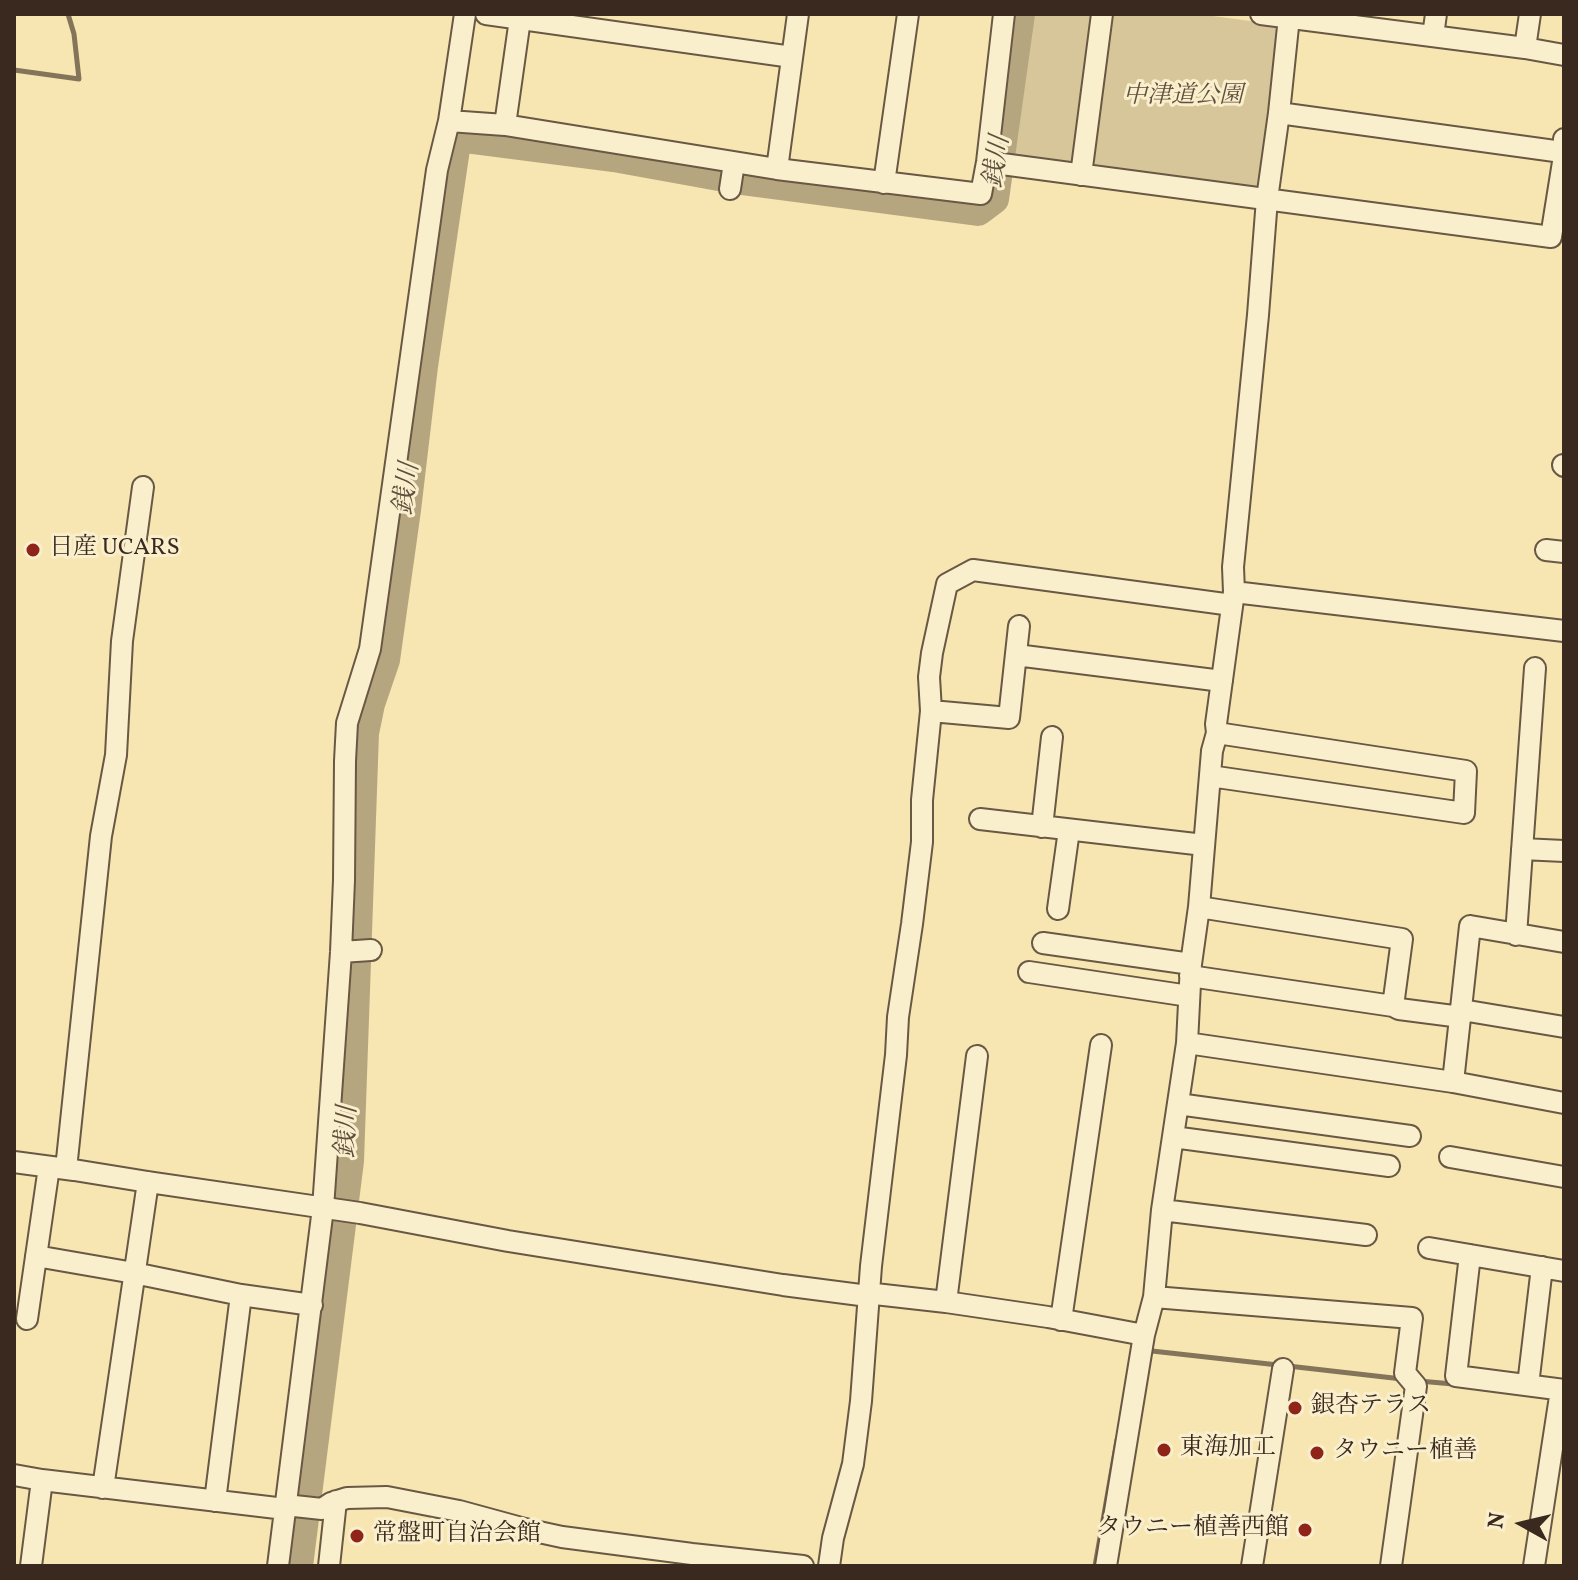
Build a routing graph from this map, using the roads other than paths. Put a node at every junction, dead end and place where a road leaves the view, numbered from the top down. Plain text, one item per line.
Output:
1 (465, 14) edge
2 (486, 14) edge
3 (798, 14) edge
4 (908, 14) edge
5 (1004, 14) edge
6 (1102, 14) edge
7 (1261, 14) edge
8 (1436, 14) edge
9 (1530, 14) edge
10 (1289, 17) junction
11 (520, 19) junction
12 (1352, 20) edge
13 (1433, 36) junction
14 (1525, 48) junction
15 (1564, 55) edge
16 (792, 57) junction
17 (1279, 113) junction
18 (449, 121) junction
19 (505, 125) junction
20 (1563, 146) edge
21 (734, 163) junction
22 (996, 163) junction
23 (777, 169) junction
24 (1081, 175) junction
25 (884, 183) junction
26 (730, 189) dead end
27 (1267, 199) junction
28 (143, 487) dead end
29 (1233, 599) junction
30 (1019, 626) dead end
31 (1564, 631) edge
32 (1016, 655) junction
33 (1535, 668) dead end
34 (1222, 681) junction
35 (931, 711) junction
36 (1217, 733) junction
37 (1052, 737) dead end
38 (1210, 776) junction
39 (980, 819) dead end
40 (1042, 827) junction
41 (1069, 830) junction
42 (1204, 845) junction
43 (1522, 849) junction
44 (1564, 851) edge
45 (1199, 907) junction
46 (1058, 909) dead end
47 (1516, 935) junction
48 (1564, 942) edge
49 (1043, 943) dead end
50 (370, 950) dead end
51 (344, 952) junction
52 (1029, 972) dead end
53 (1190, 979) junction
54 (1393, 1006) junction
55 (1461, 1014) junction
56 (1564, 1027) edge
57 (1187, 1043) junction
58 (1101, 1045) dead end
59 (977, 1056) dead end
60 (1453, 1082) junction
61 (1564, 1103) edge
62 (1178, 1104) junction
63 (1410, 1136) dead end
64 (1173, 1137) junction
65 (1450, 1157) dead end
66 (14, 1162) edge
67 (1389, 1166) dead end
68 (58, 1168) junction
69 (1564, 1177) edge
70 (148, 1182) junction
71 (326, 1209) junction
72 (1162, 1210) junction
73 (1366, 1235) dead end
74 (1429, 1248) dead end
75 (1470, 1255) junction
76 (36, 1256) junction
77 (1542, 1267) junction
78 (1564, 1271) edge
79 (134, 1273) junction
80 (241, 1295) junction
81 (868, 1296) junction
82 (1154, 1297) junction
83 (946, 1302) junction
84 (312, 1305) junction
85 (27, 1319) dead end
86 (1061, 1320) junction
87 (1144, 1335) junction
88 (1283, 1369) dead end
89 (1528, 1385) junction
90 (1562, 1390) edge
91 (14, 1475) edge
92 (42, 1480) junction
93 (103, 1488) junction
94 (215, 1501) junction
95 (326, 1505) junction
96 (287, 1506) junction
97 (31, 1566) edge
98 (278, 1566) edge
99 (329, 1566) edge
100 (803, 1566) edge
101 (829, 1566) edge
102 (1106, 1566) edge
103 (1252, 1566) edge
104 (1391, 1566) edge
105 (1534, 1566) edge

1 - 18 street
2 - 11 street
3 - 16 street
4 - 25 street
5 - 22 street
6 - 24 street
7 - 10 street
8 - 13 street
9 - 14 street
10 - 12 street
10 - 17 street
11 - 16 street
11 - 19 street
12 - 13 street
13 - 14 street
14 - 15 street
16 - 23 street
17 - 20 street
17 - 27 street
18 - 19 street
18 - 51 street
19 - 21 street
20 - 27 street
21 - 23 street
21 - 26 street
22 - 24 street
22 - 25 street
23 - 25 street
24 - 27 street
27 - 29 street
28 - 68 street
29 - 31 street
29 - 34 street
29 - 35 street
30 - 32 street
32 - 34 street
32 - 35 street
33 - 43 street
34 - 36 street
35 - 81 street
36 - 38 street
36 - 38 street
37 - 40 street
38 - 42 street
39 - 40 street
40 - 41 street
41 - 42 street
41 - 46 street
42 - 45 street
43 - 44 street
43 - 47 street
45 - 53 street
45 - 54 street
47 - 48 street
47 - 55 street
49 - 53 street
50 - 51 street
51 - 71 street
52 - 53 street
53 - 54 street
53 - 57 street
54 - 55 street
55 - 56 street
55 - 60 street
57 - 60 street
57 - 62 street
58 - 86 street
59 - 83 street
60 - 61 street
62 - 63 street
62 - 64 street
64 - 67 street
64 - 72 street
65 - 69 street
66 - 68 street
68 - 70 street
68 - 76 street
70 - 71 street
70 - 79 street
71 - 81 street
71 - 84 street
72 - 73 street
72 - 82 street
74 - 75 street
75 - 77 street
75 - 89 street
76 - 79 street
76 - 85 street
77 - 78 street
77 - 89 street
79 - 80 street
79 - 93 street
80 - 84 street
80 - 94 street
81 - 83 street
81 - 101 street
82 - 87 street
82 - 104 street
83 - 86 street
84 - 96 street
86 - 87 street
87 - 102 street
88 - 103 street
89 - 90 street
90 - 105 street
91 - 92 street
92 - 93 street
92 - 97 street
93 - 94 street
94 - 96 street
95 - 96 street
95 - 99 street
95 - 100 street
96 - 98 street

